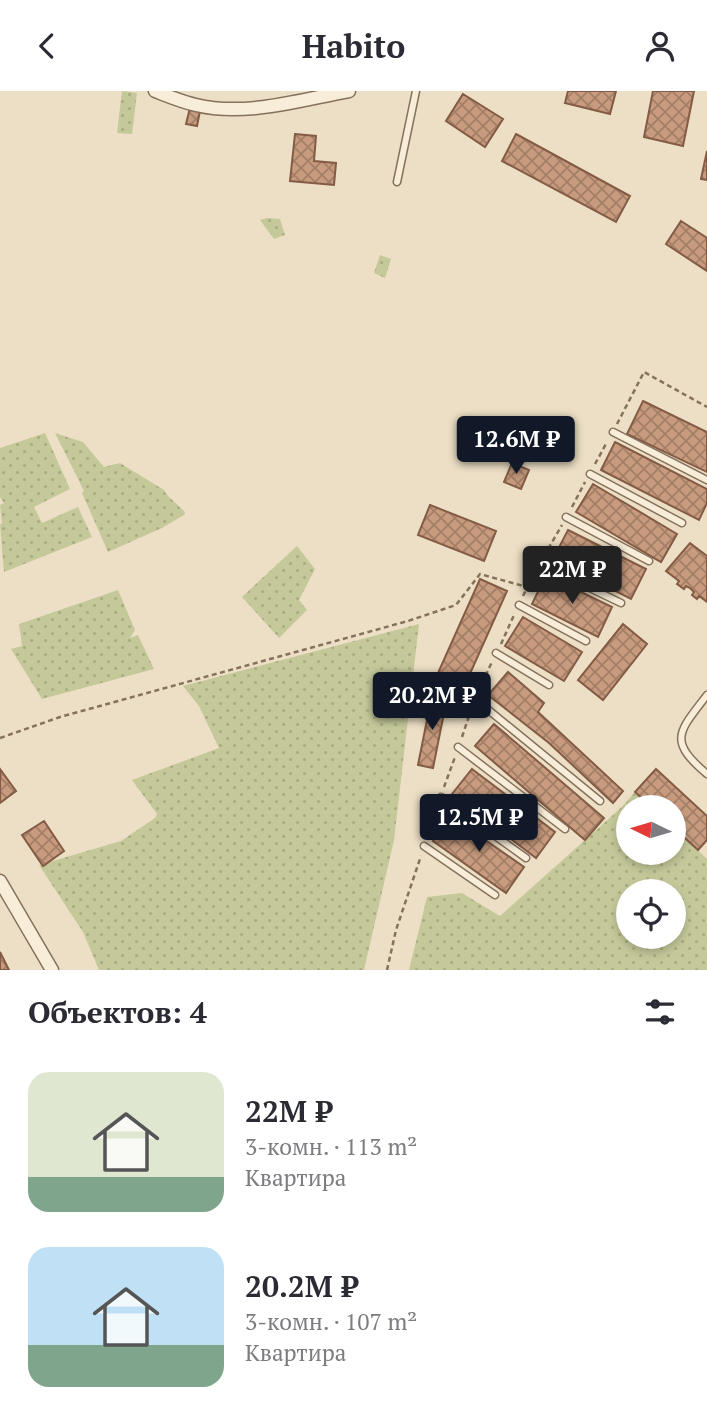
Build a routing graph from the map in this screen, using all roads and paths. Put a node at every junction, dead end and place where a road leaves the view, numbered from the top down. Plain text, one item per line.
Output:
1 (155, 91) edge
2 (349, 91) edge
3 (416, 91) edge
4 (397, 182) dead end
5 (707, 407) edge
6 (613, 432) junction
7 (590, 474) junction
8 (707, 480) edge
9 (566, 517) junction
10 (682, 523) dead end
11 (649, 561) dead end
12 (540, 564) junction
13 (528, 587) junction
14 (621, 603) dead end
15 (519, 605) junction
16 (586, 641) dead end
17 (496, 653) junction
18 (549, 685) dead end
19 (707, 695) edge
20 (475, 699) junction
21 (0, 738) edge
22 (458, 747) junction
23 (707, 774) edge
24 (440, 797) junction
25 (600, 801) dead end
26 (565, 829) dead end
27 (424, 846) junction
28 (526, 859) dead end
29 (0, 881) edge
30 (495, 895) dead end
31 (51, 970) edge
32 (387, 970) edge

1 - 2 street
3 - 4 lane
5 - 6 path
6 - 7 path
6 - 8 lane
7 - 9 path
7 - 10 lane
9 - 11 lane
9 - 12 path
12 - 13 path
12 - 14 lane
13 - 15 path
13 - 21 path
15 - 16 lane
15 - 17 path
17 - 18 lane
17 - 20 path
19 - 23 lane
20 - 22 path
20 - 25 lane
22 - 24 path
22 - 26 lane
24 - 27 path
24 - 28 lane
27 - 30 lane
27 - 32 path
29 - 31 street

